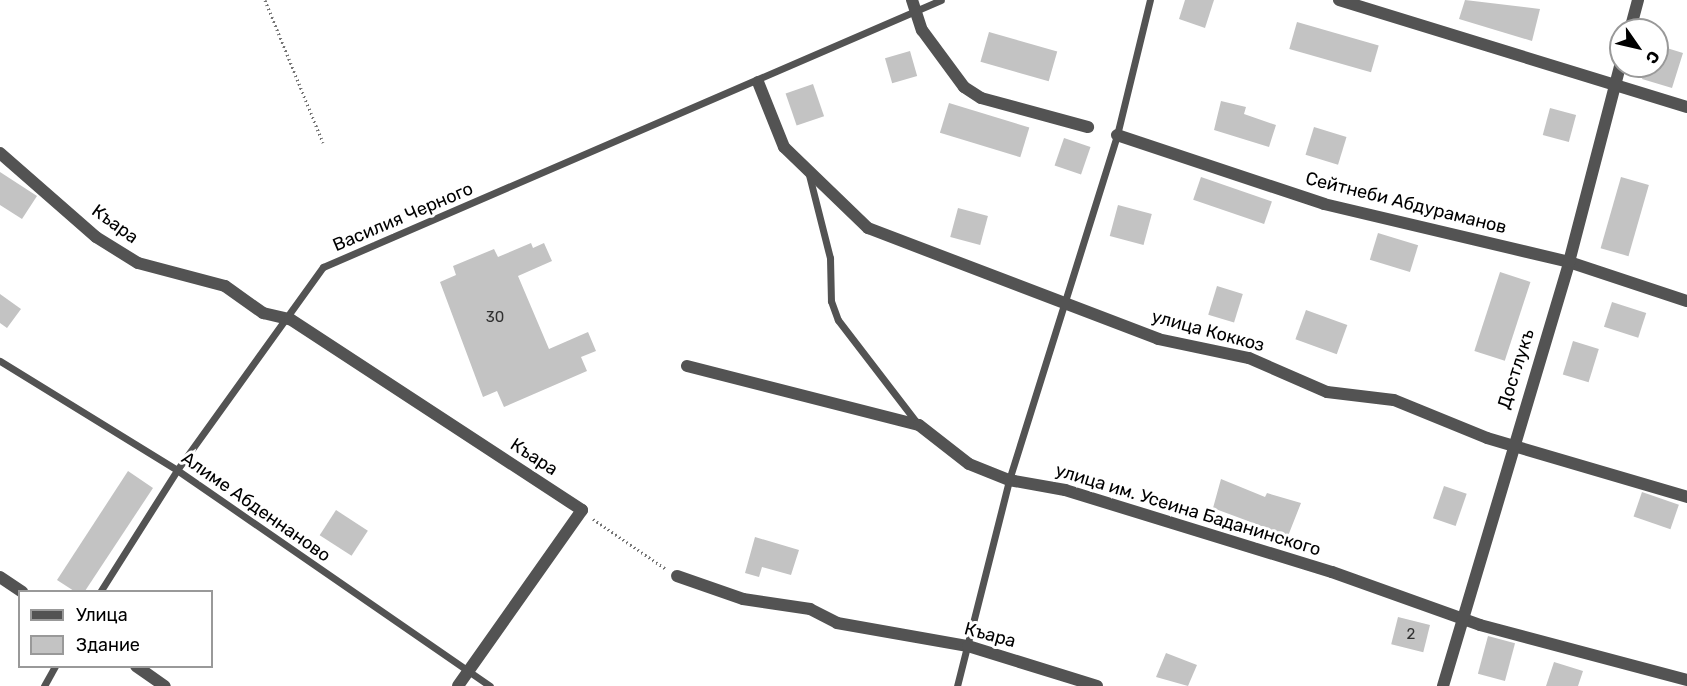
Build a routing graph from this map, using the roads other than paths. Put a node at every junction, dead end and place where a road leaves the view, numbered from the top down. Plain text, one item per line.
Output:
1 (912, 0) edge
2 (941, 0) edge
3 (1150, 0) edge
4 (1339, 0) edge
5 (1638, 0) edge
6 (917, 14) junction
7 (1633, 18) edge
8 (1617, 78) edge
9 (758, 82) junction
10 (1615, 86) junction
11 (1687, 107) edge
12 (1088, 127) dead end
13 (1117, 135) junction
14 (0, 153) edge
15 (807, 169) junction
16 (1569, 262) junction
17 (1063, 301) junction
18 (1687, 301) edge
19 (290, 319) junction
20 (0, 361) edge
21 (687, 366) dead end
22 (919, 425) junction
23 (1512, 443) junction
24 (177, 470) junction
25 (1010, 480) junction
26 (1687, 497) edge
27 (677, 576) road end
28 (0, 577) edge
29 (20, 590) edge
30 (101, 590) edge
31 (1461, 617) junction
32 (968, 646) junction
33 (54, 668) edge
34 (139, 668) edge
35 (467, 672) junction
36 (1687, 680) edge
37 (44, 686) edge
38 (165, 686) edge
39 (458, 686) edge
40 (490, 686) edge
41 (957, 686) edge
42 (1097, 686) edge
43 (1443, 686) edge

1 - 6 street
2 - 6 lane, Василия Черного
3 - 13 lane
4 - 10 street
5 - 7 street
6 - 9 lane, Василия Черного
6 - 12 street
8 - 10 street, Достлукъ
9 - 15 street, улица Коккоз
9 - 19 lane, Василия Черного
10 - 11 street
10 - 16 street, Достлукъ
13 - 16 street, Сейтнеби Абдураманов
13 - 17 lane
14 - 19 street, Къара
15 - 17 street, улица Коккоз
15 - 22 lane
16 - 18 street, Сейтнеби Абдураманов
16 - 23 street, Достлукъ
17 - 23 street, улица Коккоз
17 - 25 lane
19 - 24 lane, Василия Черного
19 - 35 street, Къара
20 - 24 lane, Алиме Абденнаново
21 - 22 street, улица им. Усеина Баданинского
22 - 25 street, улица им. Усеина Баданинского
23 - 26 street, улица Коккоз
23 - 31 street, Достлукъ
24 - 30 lane, Василия Черного
24 - 35 lane, Алиме Абденнаново
25 - 31 street, улица им. Усеина Баданинского
25 - 32 lane
27 - 32 street, Къара
28 - 29 street
31 - 36 street, улица им. Усеина Баданинского
31 - 43 street, Достлукъ
32 - 41 lane
32 - 42 street, Къара
33 - 37 lane
34 - 38 street
35 - 39 street
35 - 40 lane, Алиме Абденнаново

